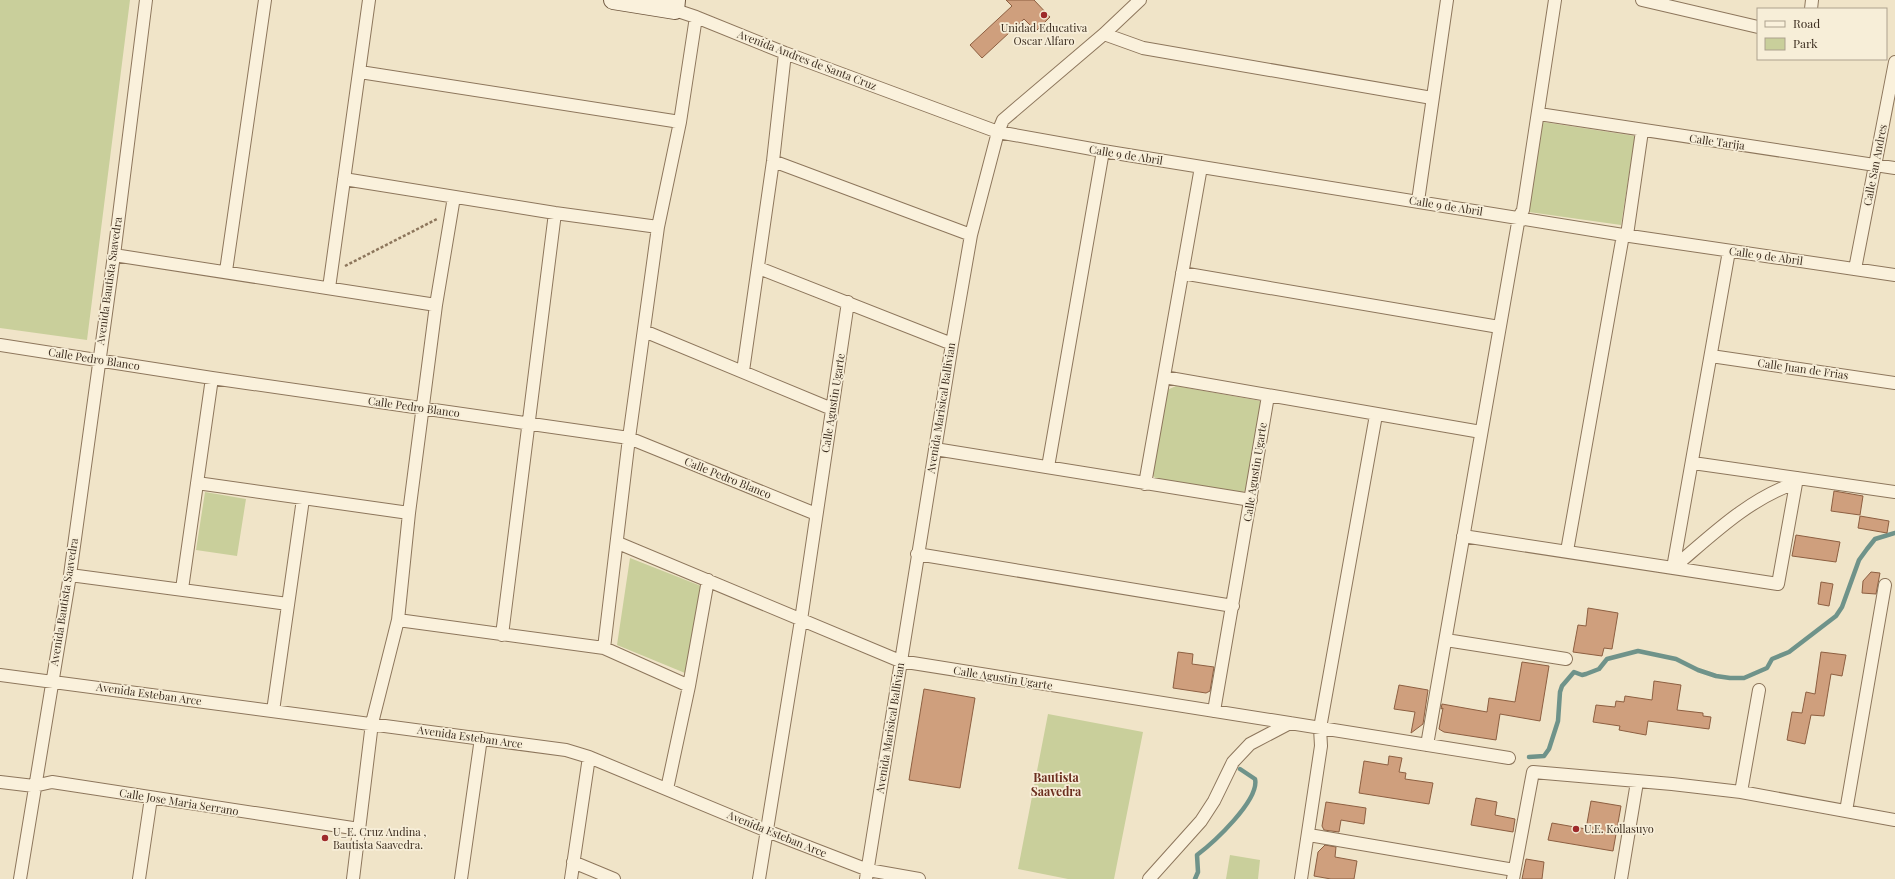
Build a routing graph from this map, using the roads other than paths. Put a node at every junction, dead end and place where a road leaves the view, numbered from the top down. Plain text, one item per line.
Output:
1 (146, 0) edge
2 (265, 0) edge
3 (369, 0) edge
4 (613, 0) edge
5 (1140, 0) edge
6 (1447, 0) edge
7 (1555, 0) edge
8 (1642, 0) edge
9 (676, 5) edge
10 (696, 17) junction
11 (1757, 27) edge
12 (1104, 34) junction
13 (785, 53) junction
14 (1895, 61) edge
15 (360, 72) junction
16 (1432, 98) junction
17 (1539, 114) junction
18 (680, 122) junction
19 (1642, 131) junction
20 (998, 132) junction
21 (1103, 151) junction
22 (773, 161) junction
23 (1875, 164) junction
24 (1201, 167) junction
25 (1895, 168) edge
26 (344, 178) junction
27 (454, 197) junction
28 (1418, 201) junction
29 (555, 213) junction
30 (1518, 217) junction
31 (658, 227) junction
32 (971, 235) junction
33 (1625, 235) junction
34 (1729, 251) junction
35 (114, 255) junction
36 (759, 268) junction
37 (1855, 269) junction
38 (226, 271) junction
39 (1182, 273) junction
40 (1895, 275) edge
41 (329, 288) junction
42 (848, 302) junction
43 (436, 305) junction
44 (1499, 327) junction
45 (644, 331) junction
46 (952, 344) junction
47 (0, 345) edge
48 (1711, 356) junction
49 (98, 360) junction
50 (743, 371) junction
51 (1164, 377) junction
52 (212, 378) junction
53 (1895, 383) edge
54 (1268, 396) junction
55 (423, 409) junction
56 (832, 409) junction
57 (1376, 415) junction
58 (530, 424) junction
59 (1480, 432) junction
60 (629, 438) junction
61 (935, 449) junction
62 (1693, 463) junction
63 (1048, 466) junction
64 (1796, 480) junction
65 (197, 484) junction
66 (1145, 484) junction
67 (1895, 492) edge
68 (303, 499) junction
69 (1251, 500) junction
70 (409, 513) junction
71 (816, 514) junction
72 (1463, 536) junction
73 (618, 542) junction
74 (1567, 552) junction
75 (917, 554) junction
76 (1673, 568) junction
77 (70, 575) junction
78 (708, 580) junction
79 (1885, 585) dead end
80 (182, 589) junction
81 (288, 604) junction
82 (1233, 606) junction
83 (398, 620) junction
84 (801, 620) junction
85 (502, 634) junction
86 (1446, 640) junction
87 (604, 648) junction
88 (1566, 659) dead end
89 (900, 662) junction
90 (0, 675) edge
91 (52, 680) junction
92 (689, 686) junction
93 (1758, 690) dead end
94 (273, 711) junction
95 (1214, 711) junction
96 (1290, 723) junction
97 (372, 724) junction
98 (1320, 728) junction
99 (481, 738) junction
100 (1427, 745) junction
101 (589, 757) junction
102 (1509, 758) dead end
103 (0, 782) edge
104 (1637, 782) junction
105 (34, 786) junction
106 (667, 789) junction
107 (1741, 792) junction
108 (151, 798) junction
109 (1846, 811) junction
110 (1895, 820) edge
111 (359, 829) junction
112 (767, 831) junction
113 (1309, 835) junction
114 (573, 862) junction
115 (1514, 874) edge
116 (867, 875) edge
117 (20, 879) edge
118 (139, 879) edge
119 (353, 879) edge
120 (461, 879) edge
121 (571, 879) edge
122 (614, 879) edge
123 (759, 879) edge
124 (919, 879) edge
125 (1149, 879) edge
126 (1301, 879) edge
127 (1621, 879) edge

1 - 35 street, Avenida Bautista Saavedra
2 - 38 street
3 - 15 street
4 - 9 street, Avenida Andres de Santa Cruz
5 - 12 street, Avenida Marisical Ballivian
6 - 16 street
7 - 17 street
8 - 11 street
9 - 10 street, Avenida Andres de Santa Cruz
10 - 13 street, Avenida Andres de Santa Cruz
10 - 18 street
12 - 16 street
12 - 20 street, Avenida Marisical Ballivian
13 - 20 street, Avenida Andres de Santa Cruz
13 - 22 street
14 - 23 street, Calle San Andres
15 - 18 street
15 - 26 street
16 - 28 street
17 - 19 street, Calle Tarija
17 - 30 street
18 - 31 street
19 - 23 street, Calle Tarija
19 - 33 street
20 - 21 street, Calle 9 de Abril
20 - 32 street, Avenida Marisical Ballivian
21 - 24 street, Calle 9 de Abril
21 - 63 street
22 - 32 street
22 - 36 street
23 - 25 street, Calle Tarija
23 - 37 street, Calle San Andres
24 - 28 street, Calle 9 de Abril
24 - 39 street
26 - 27 street
26 - 41 street
27 - 29 street
27 - 43 street
28 - 30 street, Calle 9 de Abril
29 - 31 street
29 - 58 street
30 - 33 street, Calle 9 de Abril
30 - 44 street
31 - 45 street
32 - 46 street, Avenida Marisical Ballivian
33 - 34 street, Calle 9 de Abril
33 - 74 street
34 - 37 street, Calle 9 de Abril
34 - 48 street
35 - 38 street
35 - 49 street, Avenida Bautista Saavedra
36 - 42 street
36 - 50 street
37 - 40 street, Calle 9 de Abril
38 - 41 street
39 - 44 street
39 - 51 street
41 - 43 street
42 - 46 street
42 - 56 street, Calle Agustin Ugarte
43 - 55 street
44 - 59 street
45 - 50 street
45 - 60 street
46 - 61 street, Avenida Marisical Ballivian
47 - 49 street, Calle Pedro Blanco
48 - 53 street, Calle Juan de Frias
48 - 62 street
49 - 52 street, Calle Pedro Blanco
49 - 77 street, Avenida Bautista Saavedra
50 - 56 street
51 - 54 street
51 - 66 street
52 - 55 street, Calle Pedro Blanco
52 - 65 street
54 - 57 street
54 - 69 street, Calle Agustin Ugarte
55 - 58 street, Calle Pedro Blanco
55 - 70 street
56 - 71 street, Calle Agustin Ugarte
57 - 59 street
57 - 98 street
58 - 60 street, Calle Pedro Blanco
58 - 85 street
59 - 72 street
60 - 71 street, Calle Pedro Blanco
60 - 73 street
61 - 63 street
61 - 75 street, Avenida Marisical Ballivian
62 - 64 street
62 - 76 street
63 - 66 street
64 - 67 street
64 - 76 street
64 - 76 street
65 - 68 street
65 - 80 street
66 - 69 street
68 - 70 street
68 - 81 street
69 - 82 street, Calle Agustin Ugarte
70 - 83 street
71 - 84 street, Calle Agustin Ugarte
72 - 74 street
72 - 86 street
73 - 78 street
73 - 87 street
74 - 76 street
75 - 82 street
75 - 89 street, Avenida Marisical Ballivian
77 - 80 street
77 - 91 street, Avenida Bautista Saavedra
78 - 84 street
78 - 92 street
79 - 109 street
80 - 81 street
81 - 94 street
82 - 95 street, Calle Agustin Ugarte
83 - 85 street
83 - 97 street
84 - 89 street, Calle Agustin Ugarte
84 - 112 street
85 - 87 street
86 - 88 street
86 - 100 street
87 - 92 street
89 - 95 street, Calle Agustin Ugarte
89 - 116 street, Avenida Marisical Ballivian
90 - 91 street, Avenida Esteban Arce
91 - 94 street, Avenida Esteban Arce
91 - 105 street, Avenida Bautista Saavedra
92 - 106 street
93 - 107 street
94 - 97 street, Avenida Esteban Arce
95 - 96 street
96 - 98 street
96 - 125 street
97 - 99 street, Avenida Esteban Arce
97 - 111 street
98 - 100 street
98 - 113 street
99 - 101 street, Avenida Esteban Arce
99 - 120 street
100 - 102 street
101 - 106 street, Avenida Esteban Arce
101 - 114 street
103 - 105 street, Calle Jose Maria Serrano
104 - 107 street
104 - 115 street
104 - 127 street
105 - 108 street, Calle Jose Maria Serrano
105 - 117 street, Avenida Bautista Saavedra
106 - 112 street, Avenida Esteban Arce
107 - 109 street
108 - 111 street, Calle Jose Maria Serrano
108 - 118 street
109 - 110 street
111 - 119 street
112 - 116 street, Avenida Esteban Arce
112 - 123 street
113 - 115 street
113 - 126 street
114 - 121 street
114 - 122 street
116 - 124 street, Avenida Esteban Arce

